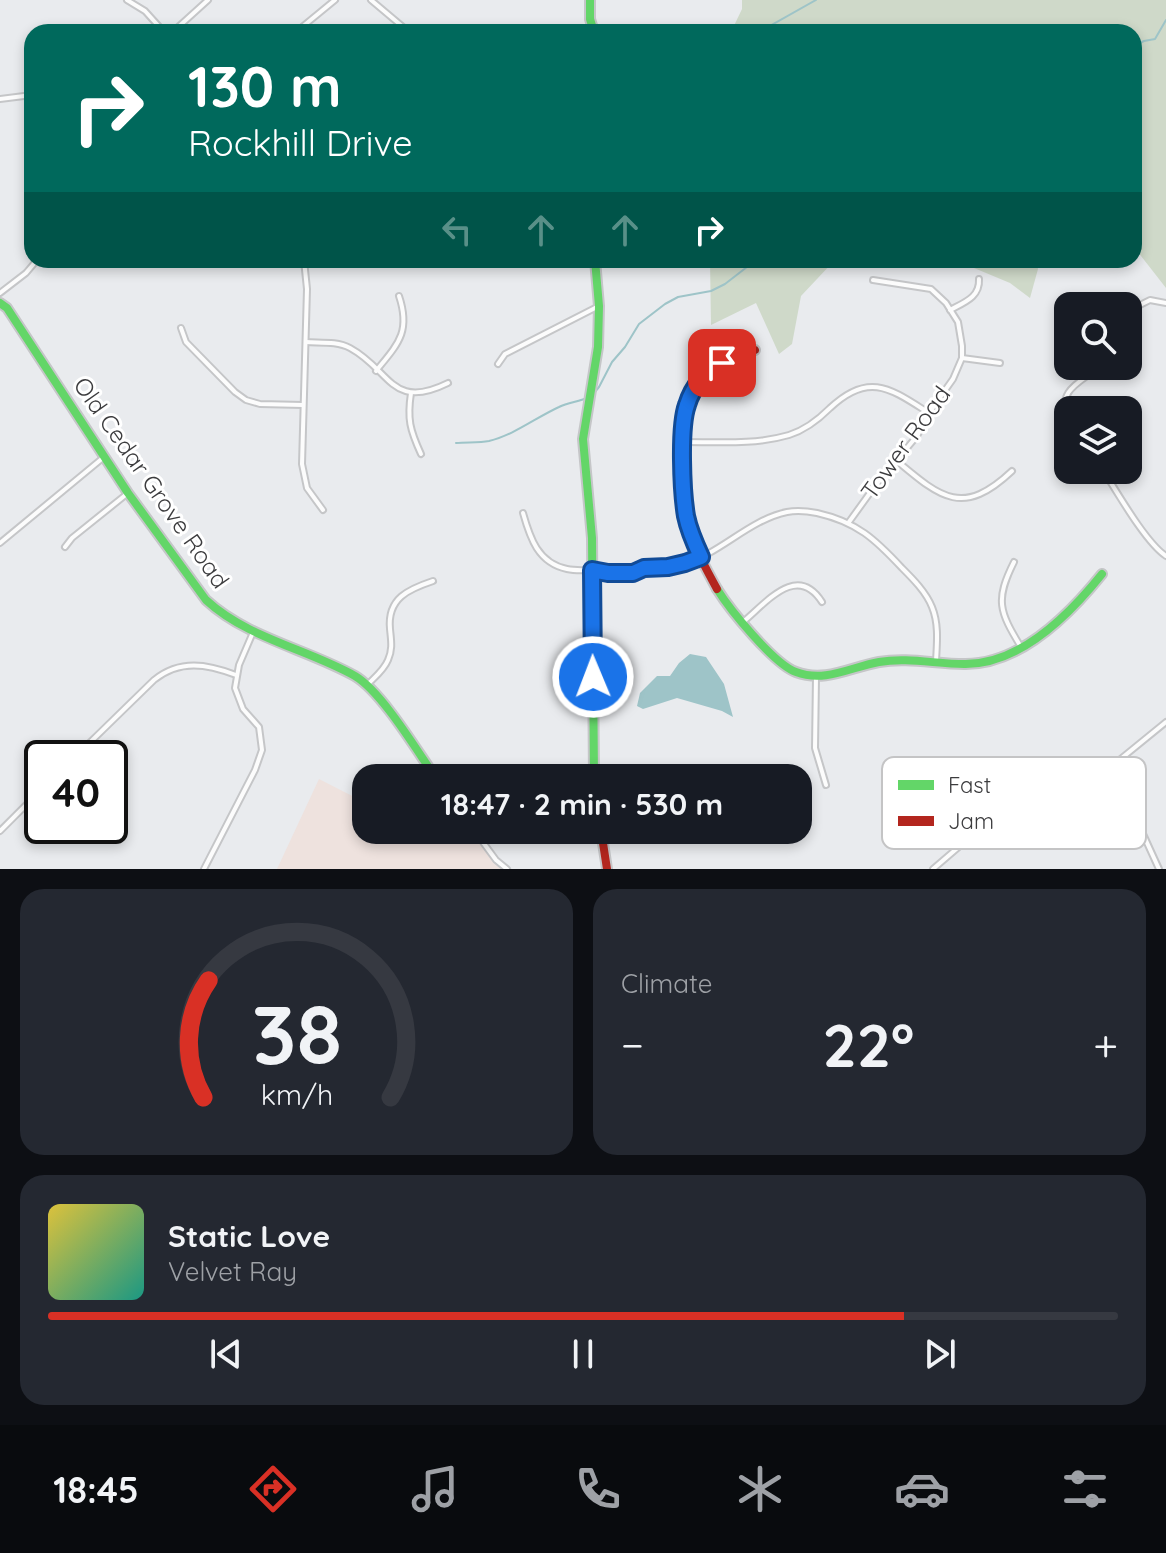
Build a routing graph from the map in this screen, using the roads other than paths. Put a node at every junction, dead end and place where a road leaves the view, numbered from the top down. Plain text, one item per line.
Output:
1 (127, 0) edge
2 (208, 0) edge
3 (335, 0) edge
4 (371, 0) edge
5 (590, 0) edge
6 (159, 24) edge
7 (182, 24) edge
8 (306, 24) edge
9 (400, 24) edge
10 (592, 24) edge
11 (24, 96) edge
12 (0, 99) edge
13 (30, 268) edge
14 (305, 268) edge
15 (596, 268) edge
16 (979, 279) dead end
17 (873, 280) dead end
18 (0, 293) edge
19 (399, 296) dead end
20 (0, 303) edge
21 (1166, 303) edge
22 (1142, 304) edge
23 (599, 306) junction
24 (950, 310) junction
25 (181, 328) dead end
26 (306, 342) junction
27 (755, 350) dead end
28 (962, 358) junction
29 (1000, 363) dead end
30 (498, 364) dead end
31 (376, 371) junction
32 (1082, 380) edge
33 (448, 383) dead end
34 (411, 393) junction
35 (1066, 396) edge
36 (303, 405) junction
37 (929, 413) junction
38 (683, 442) junction
39 (421, 454) dead end
40 (104, 457) junction
41 (897, 461) junction
42 (1012, 471) dead end
43 (1112, 484) edge
44 (128, 493) junction
45 (323, 510) dead end
46 (523, 513) dead end
47 (849, 522) junction
48 (0, 543) edge
49 (65, 547) dead end
50 (1166, 556) edge
51 (701, 557) junction
52 (1014, 562) dead end
53 (592, 570) junction
54 (1102, 574) dead end
55 (433, 581) dead end
56 (822, 602) dead end
57 (743, 622) junction
58 (254, 630) junction
59 (1021, 647) junction
60 (936, 661) junction
61 (236, 675) junction
62 (816, 677) junction
63 (368, 684) junction
64 (1166, 722) edge
65 (92, 740) edge
66 (1123, 757) edge
67 (426, 764) edge
68 (594, 764) edge
69 (826, 785) dead end
70 (24, 807) edge
71 (0, 831) edge
72 (1146, 841) edge
73 (484, 844) edge
74 (603, 844) edge
75 (956, 849) edge
76 (204, 869) edge
77 (507, 869) edge
78 (607, 869) edge
79 (933, 869) edge
80 (1159, 869) edge

1 - 6 street
2 - 7 street
3 - 8 street
4 - 9 street
5 - 10 street
11 - 12 street
13 - 18 street
14 - 26 street
15 - 23 street
16 - 24 street
17 - 24 street
19 - 31 street
20 - 40 street, Old Cedar Grove Road
21 - 22 street
23 - 30 street
23 - 53 street
24 - 28 street, Tower Road
25 - 36 street
26 - 31 street
26 - 36 street
27 - 38 street
28 - 29 street
28 - 37 street, Tower Road
31 - 34 street
32 - 35 street
33 - 34 street
34 - 39 street
36 - 45 street
37 - 38 street
37 - 41 street, Tower Road
38 - 51 street
40 - 44 street, Old Cedar Grove Road
40 - 48 street
41 - 42 street
41 - 47 street, Tower Road
43 - 50 street
44 - 49 street
44 - 58 street, Old Cedar Grove Road
46 - 53 street
47 - 51 street
47 - 60 street
51 - 53 street
51 - 57 street
52 - 59 street
53 - 68 street
54 - 59 street
55 - 63 street
56 - 57 street
57 - 62 street
58 - 61 street
58 - 63 street, Old Cedar Grove Road
59 - 60 street
60 - 62 street
61 - 65 street
61 - 76 street
62 - 69 street
63 - 67 street, Old Cedar Grove Road
64 - 66 street
70 - 71 street
72 - 80 street
73 - 77 street
74 - 78 street
75 - 79 street

